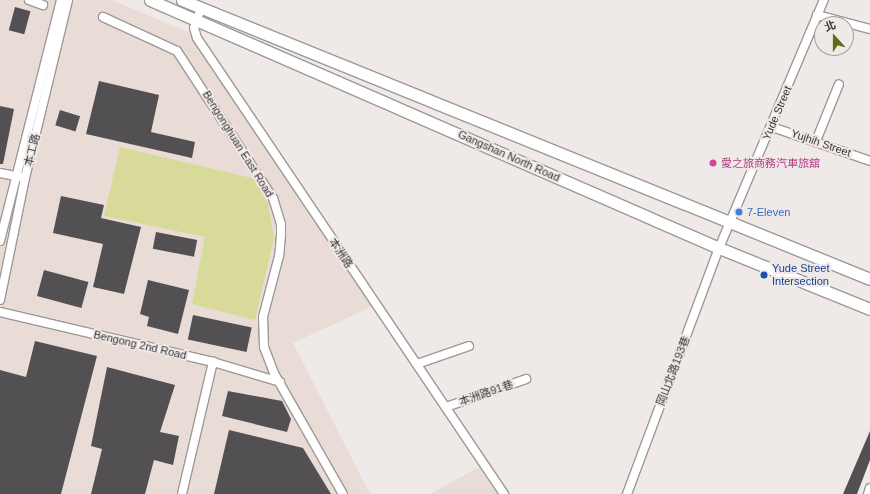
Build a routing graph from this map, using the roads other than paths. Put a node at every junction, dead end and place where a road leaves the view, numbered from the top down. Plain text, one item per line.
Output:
1 (29, 0) edge
2 (61, 0) edge
3 (68, 0) edge
4 (150, 0) edge
5 (182, 0) edge
6 (824, 0) edge
7 (43, 5) dead end
8 (201, 8) junction
9 (817, 15) junction
10 (103, 17) dead end
11 (196, 19) junction
12 (870, 29) edge
13 (839, 84) dead end
14 (772, 127) junction
15 (816, 141) junction
16 (870, 160) edge
17 (0, 173) edge
18 (16, 176) junction
19 (25, 178) junction
20 (730, 222) junction
21 (0, 241) edge
22 (719, 248) junction
23 (870, 279) edge
24 (0, 300) edge
25 (870, 309) edge
26 (0, 312) edge
27 (469, 346) dead end
28 (213, 362) junction
29 (417, 364) junction
30 (526, 379) dead end
31 (280, 382) junction
32 (446, 407) junction
33 (870, 488) edge
34 (182, 494) edge
35 (343, 494) edge
36 (504, 494) edge
37 (627, 494) edge
38 (868, 494) edge

1 - 7 street
2 - 18 street, 本工路
3 - 19 street, 本工路
4 - 11 main road, Gangshan North Road
5 - 8 main road, Gangshan North Road
6 - 9 street, Yude Street
8 - 11 street, 本洲路
8 - 20 main road, Gangshan North Road
9 - 12 street
9 - 14 street, Yude Street
10 - 31 street, Bengonghuan East Road
11 - 22 main road, Gangshan North Road
11 - 29 street, 本洲路
13 - 15 street
14 - 15 street, Yujhih Street
14 - 20 street, Yude Street
15 - 16 street, Yujhih Street
17 - 18 street
18 - 19 street
18 - 21 street, 本工路
19 - 24 street, 本工路
20 - 22 street, Yude Street
20 - 23 main road, Gangshan North Road
22 - 25 main road, Gangshan North Road
22 - 37 street, 岡山北路193巷
26 - 28 street, Bengong 2nd Road
27 - 29 street
28 - 31 street, Bengong 2nd Road
28 - 34 street
29 - 32 street, 本洲路
30 - 32 street, 本洲路91巷
31 - 35 street, Bengonghuan East Road
32 - 36 street, 本洲路
33 - 38 street

